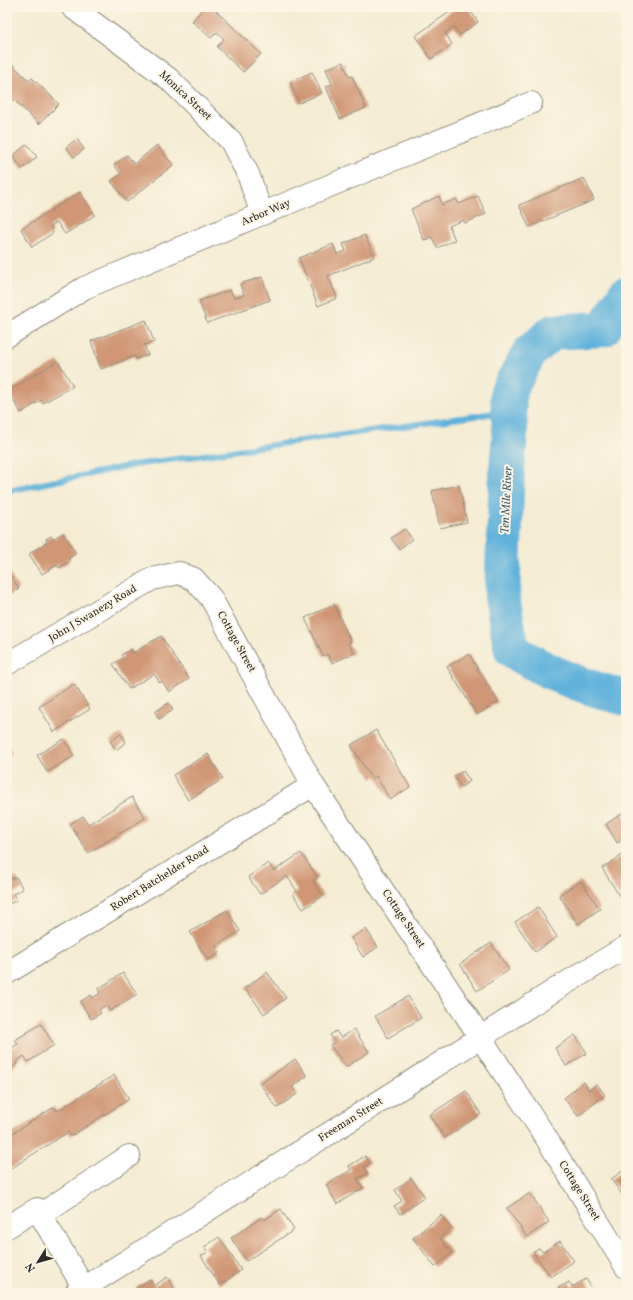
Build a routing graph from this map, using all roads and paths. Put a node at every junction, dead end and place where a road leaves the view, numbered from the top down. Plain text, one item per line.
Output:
1 (72, 7) edge
2 (531, 103) dead end
3 (262, 214) junction
4 (7, 336) edge
5 (182, 574) joint
6 (7, 664) edge
7 (313, 785) junction
8 (626, 947) edge
9 (7, 973) edge
10 (480, 1037) junction
11 (129, 1156) dead end
12 (40, 1214) junction
13 (7, 1227) edge
14 (626, 1267) edge
15 (80, 1290) edge

1 - 3 street, Monica Street
2 - 3 street, Arbor Way
3 - 4 street, Arbor Way
5 - 6 street, John J Swanezy Road
5 - 7 street, Cottage Street
7 - 9 street, Robert Batchelder Road
7 - 10 street, Cottage Street
8 - 10 street, Freeman Street
10 - 14 street, Cottage Street
10 - 15 street, Freeman Street
11 - 12 street
12 - 13 street
12 - 15 street

